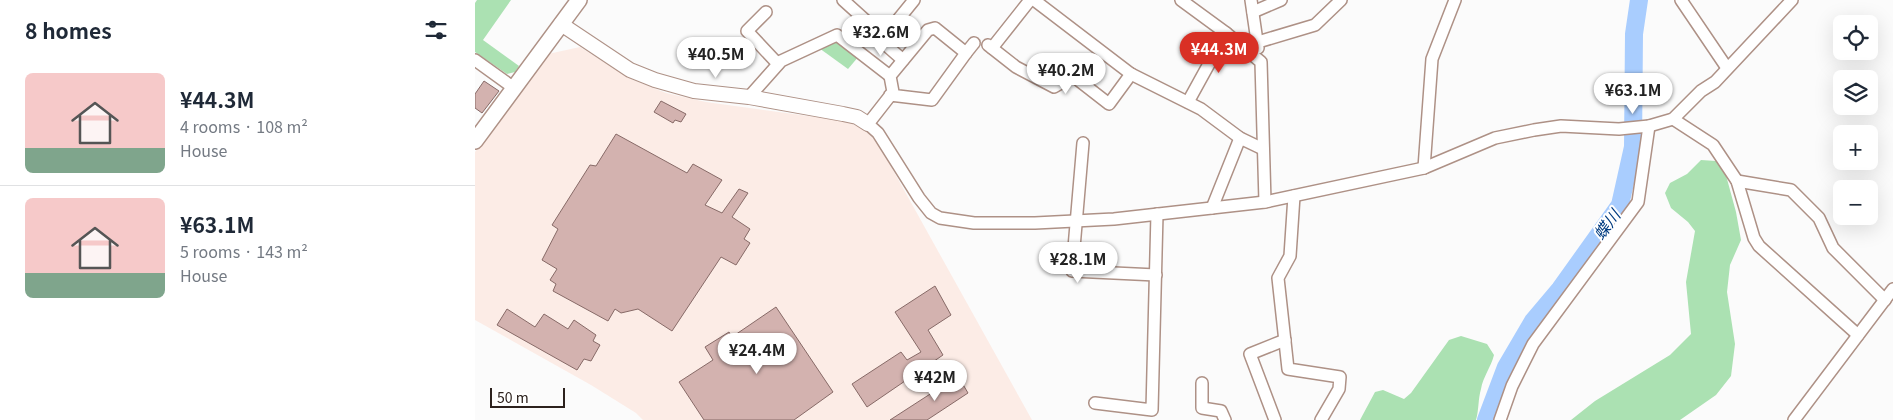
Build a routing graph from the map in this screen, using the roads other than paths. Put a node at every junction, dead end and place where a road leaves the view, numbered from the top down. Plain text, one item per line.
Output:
1 (579, 0) edge
2 (843, 0) edge
3 (914, 0) edge
4 (1032, 0) edge
5 (1181, 0) edge
6 (1251, 0) edge
7 (1281, 0) edge
8 (1341, 0) edge
9 (1455, 0) edge
10 (1681, 0) edge
11 (1792, 0) edge
12 (766, 12) dead end
13 (1253, 12) junction
14 (561, 24) junction
15 (1226, 32) junction
16 (884, 37) junction
17 (1258, 42) junction
18 (974, 43) dead end
19 (967, 54) junction
20 (475, 60) edge
21 (903, 60) junction
22 (1261, 62) junction
23 (778, 64) junction
24 (1727, 68) junction
25 (1131, 74) junction
26 (890, 76) junction
27 (514, 88) junction
28 (890, 95) junction
29 (749, 97) junction
30 (1189, 102) junction
31 (1673, 119) junction
32 (868, 124) junction
33 (1649, 126) junction
34 (1239, 138) junction
35 (475, 141) edge
36 (1083, 143) dead end
37 (1263, 149) junction
38 (1423, 168) junction
39 (1737, 181) junction
40 (1294, 196) junction
41 (1265, 202) junction
42 (1212, 208) junction
43 (1157, 214) junction
44 (1077, 221) junction
45 (1156, 275) junction
46 (1893, 289) edge
47 (1885, 300) junction
48 (1858, 335) junction
49 (1285, 340) junction
50 (1201, 383) dead end
51 (1095, 403) dead end
52 (1225, 420) edge
53 (1275, 420) edge
54 (1321, 420) edge
55 (1500, 420) edge
56 (1794, 420) edge

1 - 14 main road
2 - 16 street
3 - 16 street
4 - 25 street
4 - 25 street
5 - 15 street
6 - 13 street
7 - 13 street
8 - 17 street
9 - 38 street
10 - 24 street
11 - 24 street
12 - 23 street
13 - 17 street
14 - 27 main road
14 - 29 street
15 - 22 street
15 - 30 street
16 - 21 street
17 - 22 street
18 - 19 street
19 - 21 street
19 - 28 street
20 - 27 street
21 - 26 street
22 - 37 street
23 - 26 street
23 - 29 street
24 - 31 street
25 - 30 street
26 - 28 street
27 - 35 main road
28 - 32 street
29 - 32 street
30 - 34 street
31 - 33 street
31 - 39 street
32 - 44 street
33 - 38 street
33 - 55 street
34 - 37 street
34 - 42 street
36 - 44 street
37 - 41 street
38 - 40 street
39 - 47 street
39 - 48 street
40 - 41 street
40 - 49 street
41 - 42 street
42 - 43 street
43 - 44 street
43 - 45 street
44 - 45 street
45 - 51 street
46 - 47 street
47 - 48 street
48 - 56 street
49 - 53 street
49 - 54 street
50 - 52 street

